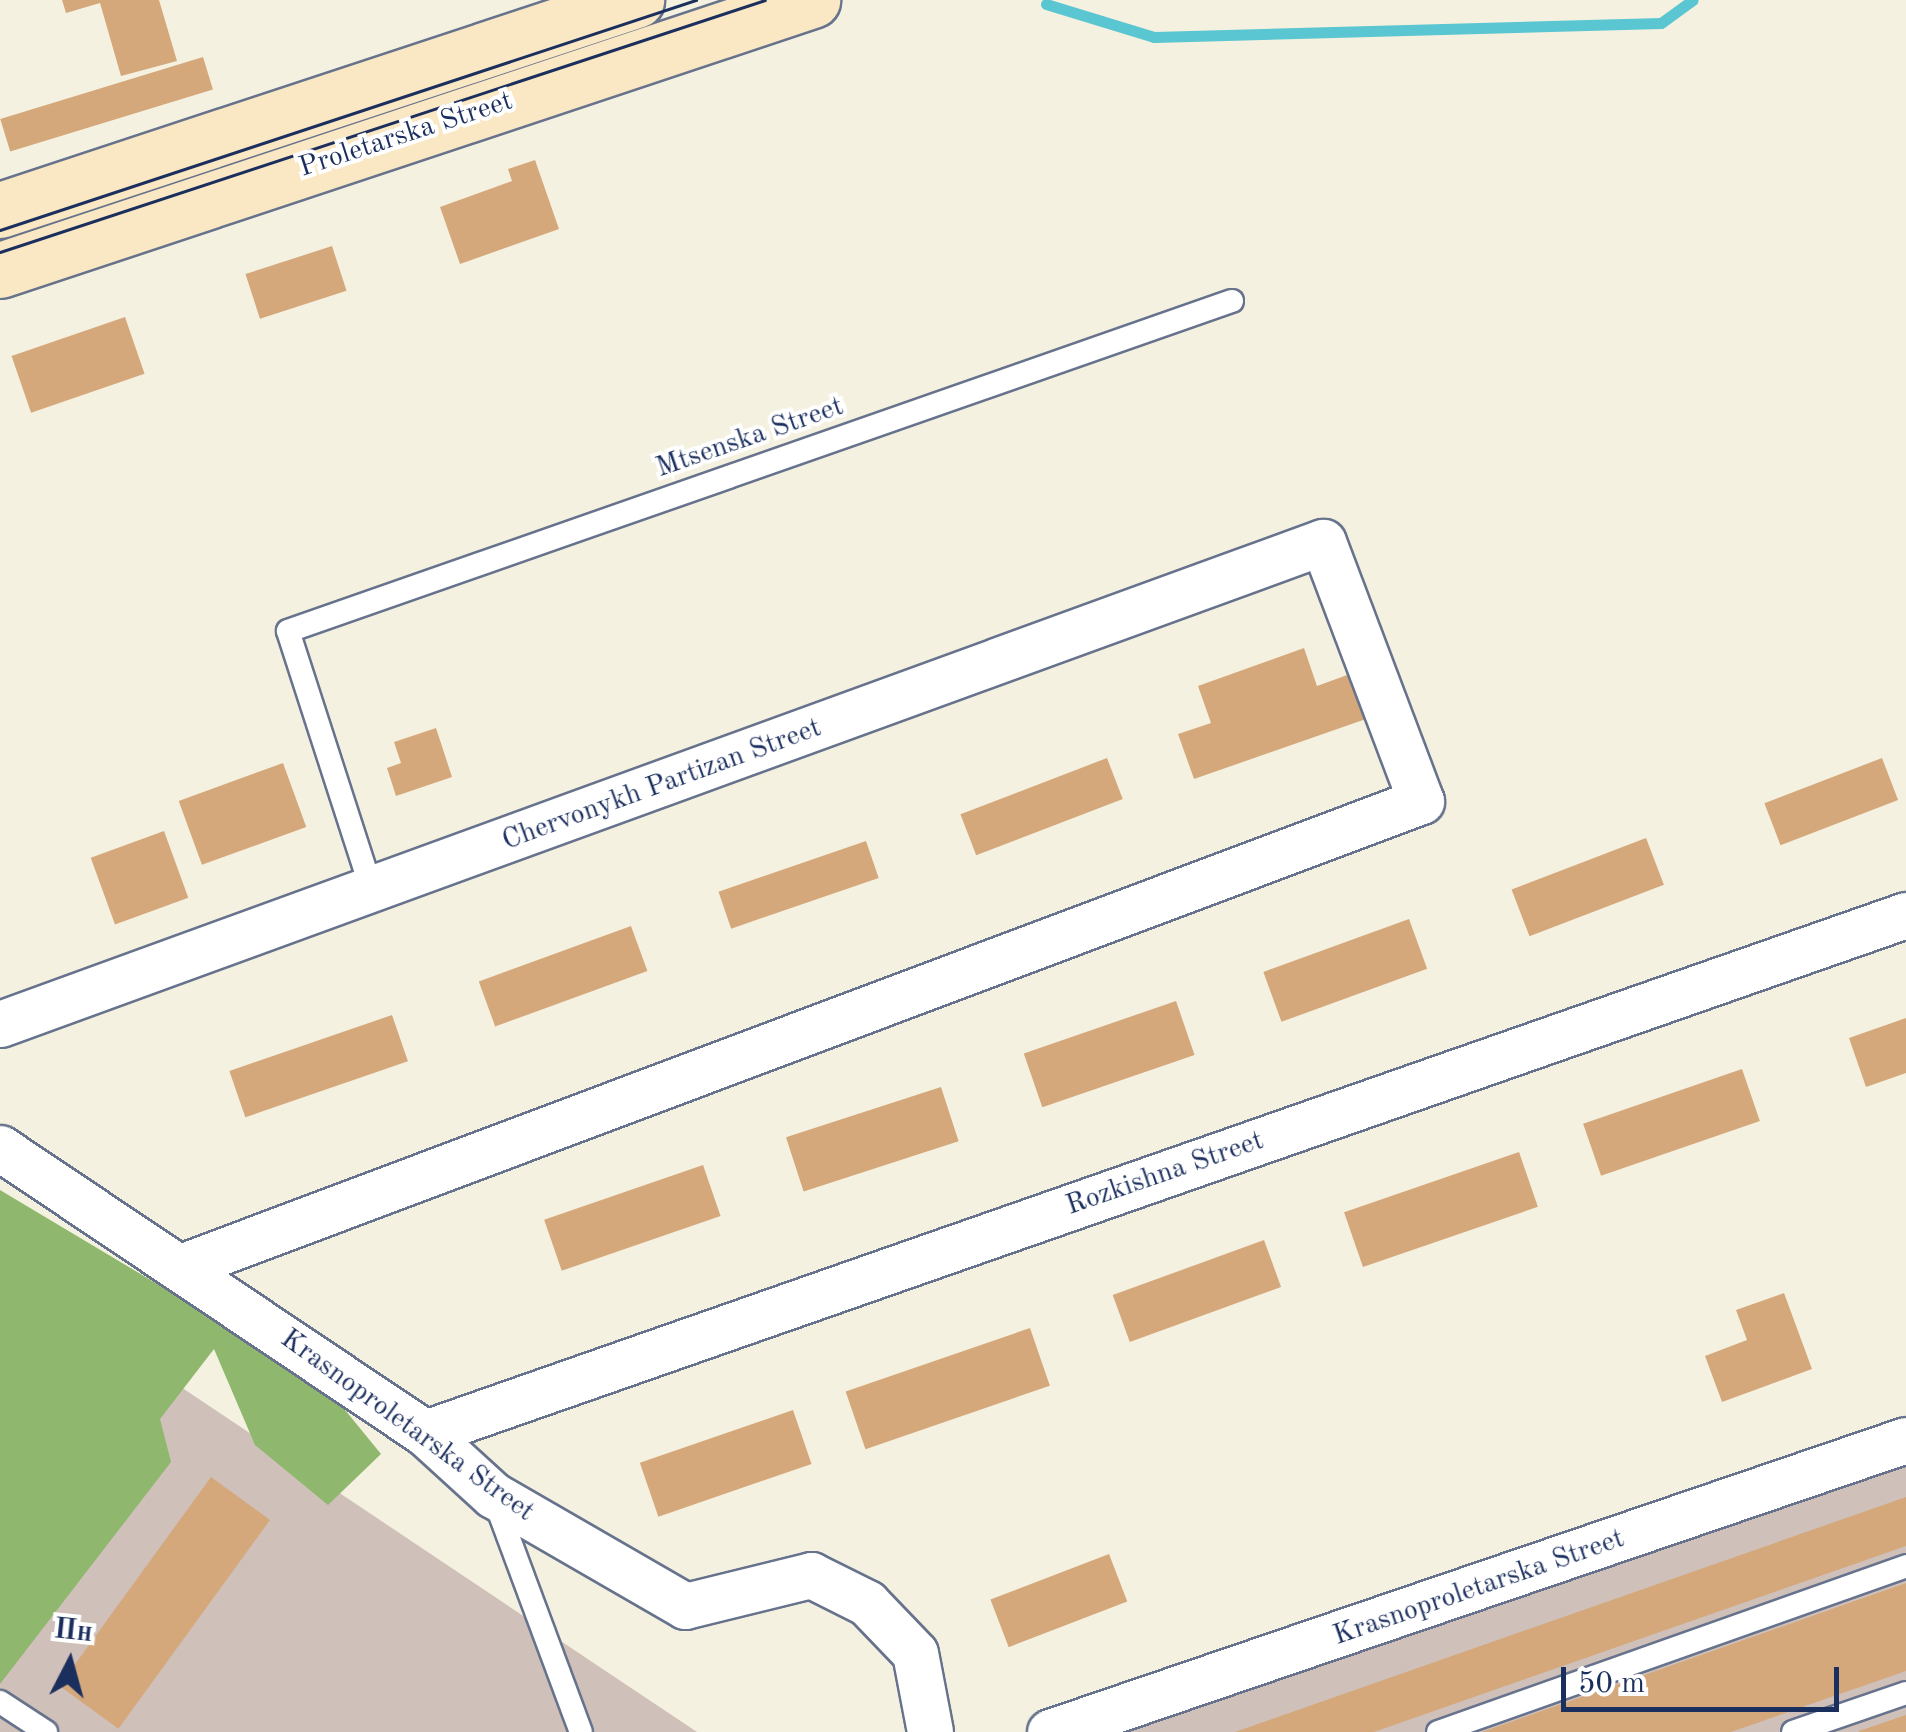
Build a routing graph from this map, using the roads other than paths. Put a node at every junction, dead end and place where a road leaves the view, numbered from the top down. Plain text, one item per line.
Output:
1 (636, 0) edge
2 (812, 0) edge
3 (0, 210) edge
4 (0, 270) edge
5 (1232, 301) dead end
6 (372, 891) junction
7 (1906, 915) edge
8 (0, 1024) edge
9 (0, 1148) edge
10 (183, 1266) junction
11 (424, 1433) junction
12 (1906, 1440) edge
13 (493, 1495) junction
14 (1906, 1566) edge
15 (1906, 1693) edge
16 (0, 1702) edge
17 (1079, 1729) edge
18 (46, 1732) edge
19 (581, 1732) edge
20 (930, 1732) edge
21 (1438, 1732) edge
22 (1793, 1732) edge

1 - 3 main road, Proletarska Street
2 - 4 main road, Proletarska Street
5 - 6 lane, Mtsenska Street
6 - 8 street, Chervonykh Partizan Street
6 - 10 street, Chervonykh Partizan Street
7 - 11 street, Rozkishna Street
9 - 10 street, Krasnoproletarska Street
10 - 11 street, Krasnoproletarska Street
11 - 13 street, Krasnoproletarska Street
12 - 17 street, Krasnoproletarska Street
13 - 19 lane
13 - 20 street, Krasnoproletarska Street
14 - 21 lane
15 - 22 lane
16 - 18 lane

